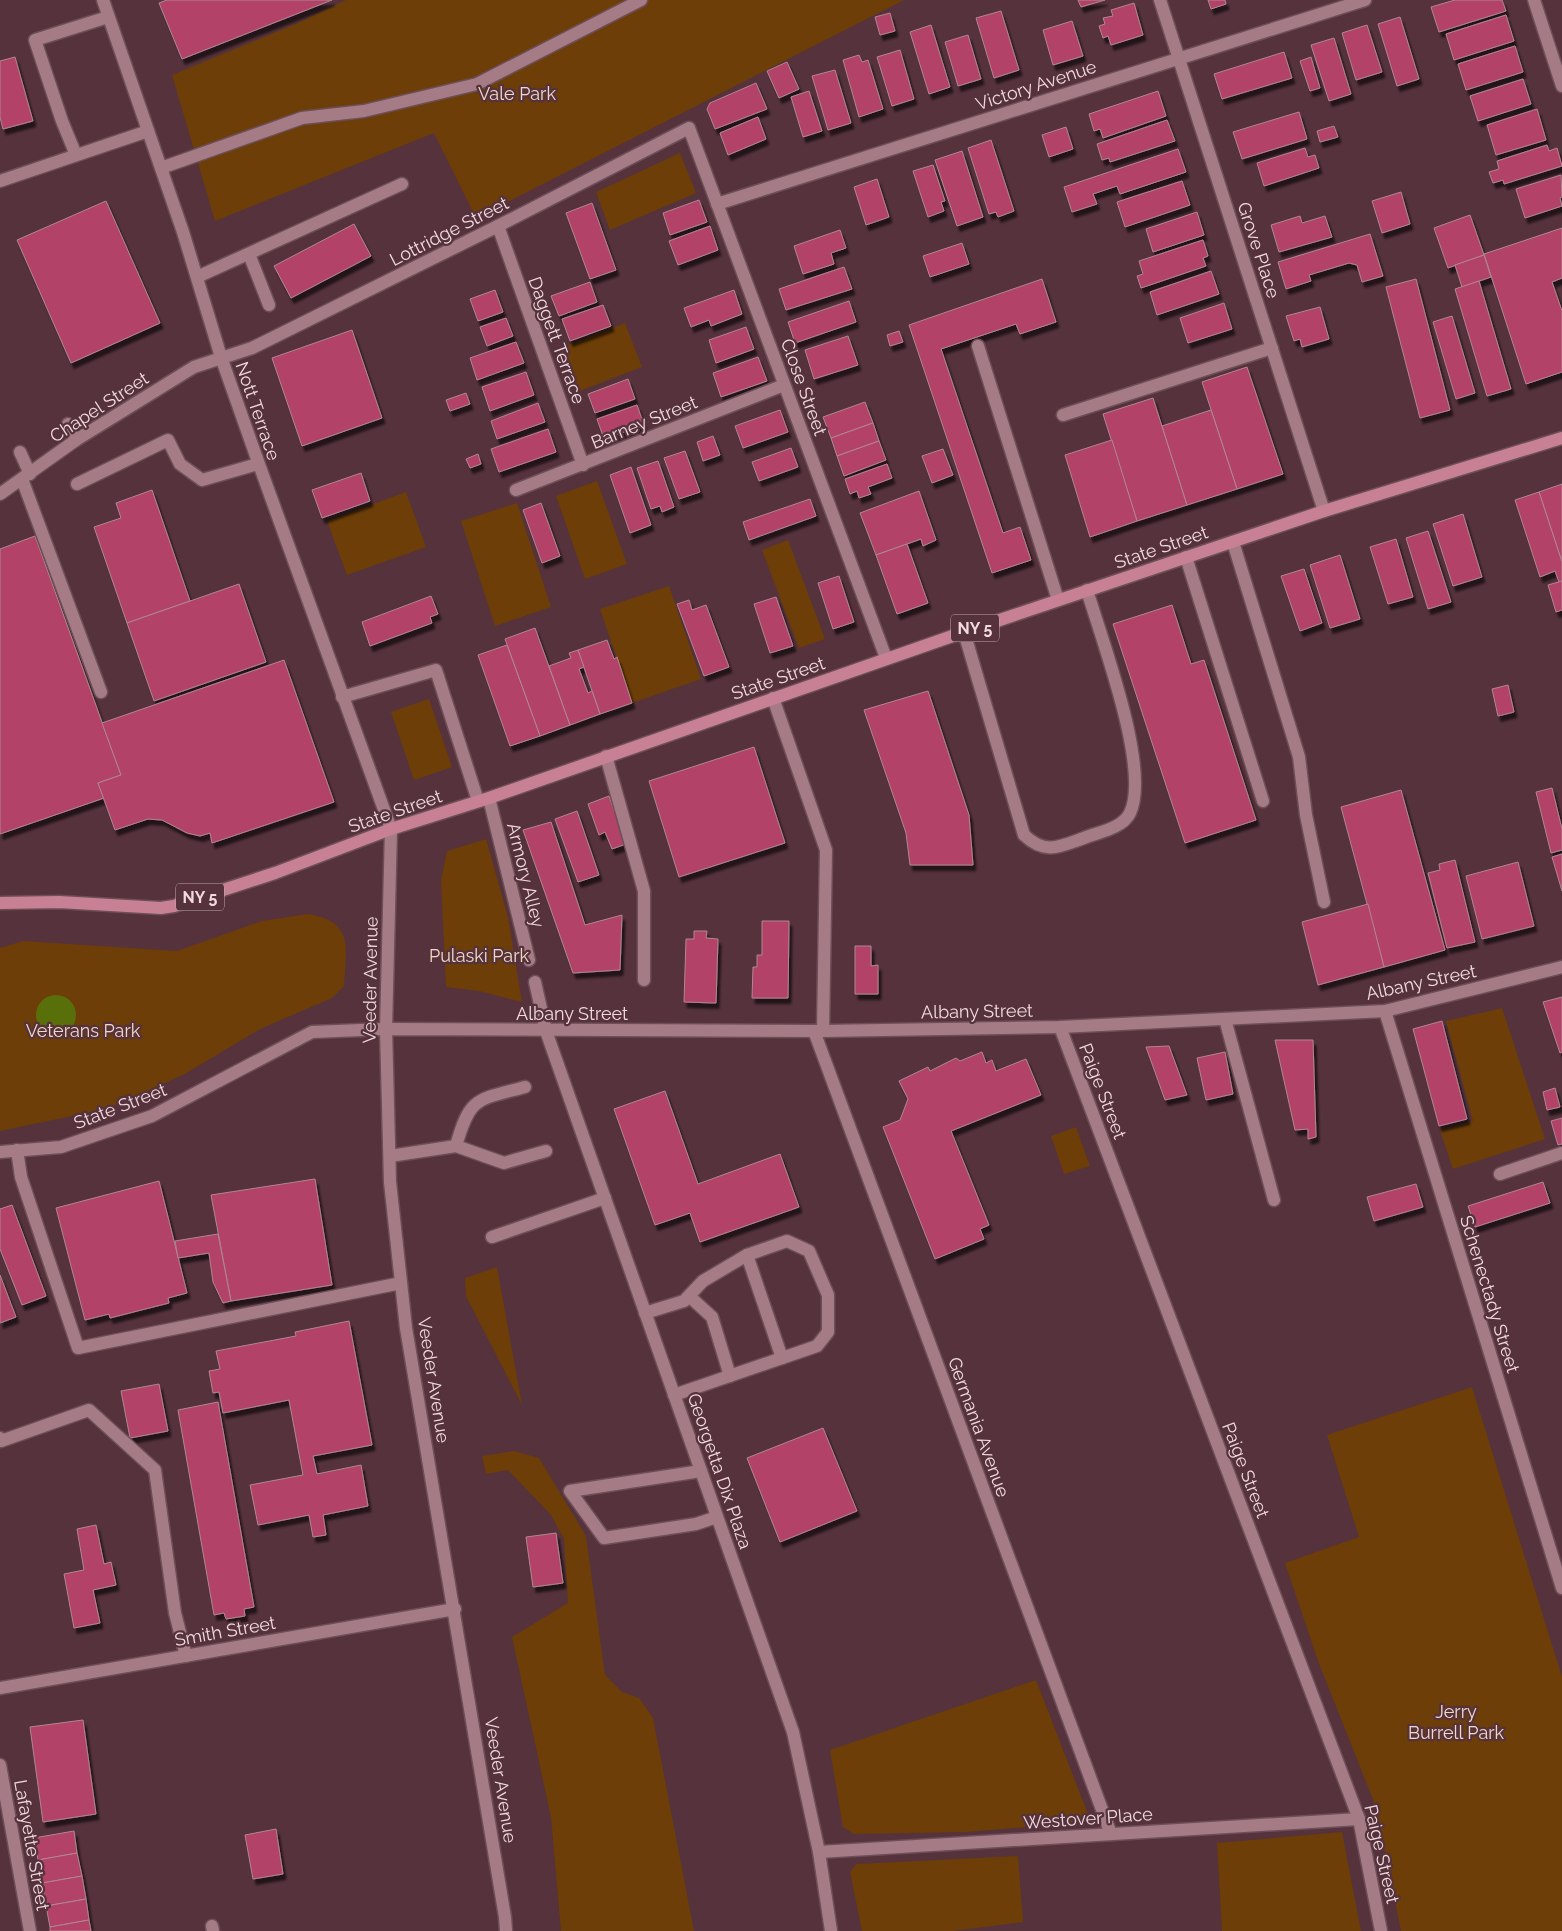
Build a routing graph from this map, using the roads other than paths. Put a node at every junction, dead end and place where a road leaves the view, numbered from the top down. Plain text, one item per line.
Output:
1 (103, 0) edge
2 (641, 0) edge
3 (1160, 0) edge
4 (1365, 0) edge
5 (1534, 0) edge
6 (108, 18) junction
7 (1179, 59) junction
8 (1562, 86) edge
9 (689, 128) joint
10 (148, 130) junction
11 (76, 155) junction
12 (161, 168) junction
13 (0, 181) edge
14 (402, 184) dead end
15 (717, 204) junction
16 (498, 226) junction
17 (249, 254) junction
18 (197, 278) junction
19 (269, 305) dead end
20 (978, 346) dead end
21 (1272, 348) junction
22 (221, 356) junction
23 (784, 385) junction
24 (1063, 415) dead end
25 (68, 424) dead end
26 (1562, 438) edge
27 (76, 440) junction
28 (20, 452) dead end
29 (258, 464) junction
30 (583, 465) junction
31 (26, 476) junction
32 (76, 484) dead end
33 (516, 490) dead end
34 (0, 494) edge
35 (1324, 510) junction
36 (1233, 542) junction
37 (1186, 557) junction
38 (1087, 590) junction
39 (1058, 600) junction
40 (964, 632) junction
41 (886, 658) junction
42 (101, 692) dead end
43 (342, 697) junction
44 (773, 698) junction
45 (606, 756) junction
46 (483, 800) junction
47 (1263, 801) dead end
48 (391, 830) junction
49 (0, 902) edge
50 (1324, 902) dead end
51 (529, 960) dead end
52 (1562, 966) edge
53 (644, 980) dead end
54 (535, 982) dead end
55 (1385, 1011) junction
56 (1225, 1019) junction
57 (1060, 1027) junction
58 (386, 1029) junction
59 (546, 1031) junction
60 (819, 1031) junction
61 (525, 1087) dead end
62 (456, 1146) junction
63 (17, 1150) junction
64 (546, 1151) dead end
65 (0, 1152) edge
66 (1562, 1153) edge
67 (390, 1156) junction
68 (1500, 1174) dead end
69 (605, 1198) junction
70 (1274, 1200) dead end
71 (492, 1237) dead end
72 (747, 1255) junction
73 (401, 1283) junction
74 (689, 1296) junction
75 (646, 1313) junction
76 (782, 1358) junction
77 (730, 1376) junction
78 (674, 1395) junction
79 (0, 1438) edge
80 (701, 1471) junction
81 (717, 1516) junction
82 (1562, 1588) edge
83 (455, 1609) junction
84 (186, 1656) junction
85 (0, 1688) edge
86 (0, 1765) edge
87 (1360, 1819) junction
88 (1112, 1834) junction
89 (819, 1852) junction
90 (30, 1931) edge
91 (506, 1931) edge
92 (831, 1931) edge
93 (1382, 1931) edge

1 - 6 street, Nott Terrace
2 - 12 street
3 - 7 street, Grove Place
4 - 7 street, Victory Avenue
5 - 8 street
6 - 10 street, Nott Terrace
6 - 11 street
7 - 15 street, Victory Avenue
7 - 21 street, Grove Place
9 - 15 street, Close Street
9 - 16 street, Lottridge Street
10 - 11 street
10 - 12 street, Nott Terrace
11 - 13 street
12 - 18 street, Nott Terrace
14 - 17 street
15 - 23 street, Close Street
16 - 22 street, Lottridge Street
16 - 30 street, Daggett Terrace
17 - 18 street
17 - 19 street
18 - 22 street, Nott Terrace
20 - 39 street
21 - 24 street
21 - 35 street, Grove Place
22 - 27 street, Chapel Street
22 - 29 street, Nott Terrace
23 - 30 street, Barney Street
23 - 41 street, Close Street
25 - 27 street
26 - 35 main road, State Street / NY 5
27 - 31 street, Chapel Street
28 - 31 street
29 - 32 street
29 - 43 street, Nott Terrace
30 - 33 street, Barney Street
31 - 34 street, Chapel Street
31 - 42 street
35 - 36 main road, State Street / NY 5
36 - 37 main road, State Street / NY 5
36 - 50 street
37 - 38 main road, State Street / NY 5
37 - 47 street
38 - 39 main road, State Street / NY 5
38 - 40 street
39 - 40 main road, State Street / NY 5
40 - 41 main road, State Street / NY 5
41 - 44 main road, State Street / NY 5
43 - 46 street, Armory Alley
43 - 48 street, Nott Terrace
44 - 45 main road, State Street / NY 5
44 - 60 street
45 - 46 main road, State Street / NY 5
45 - 53 street
46 - 48 main road, State Street / NY 5
46 - 51 street, Armory Alley
48 - 49 main road, State Street / NY 5
48 - 58 street, Veeder Avenue
52 - 55 street, Albany Street
54 - 59 street
55 - 56 street, Albany Street
55 - 82 street, Schenectady Street
56 - 57 street, Albany Street
56 - 70 street
57 - 60 street, Albany Street
57 - 87 street, Paige Street
58 - 59 street, Albany Street
58 - 63 street, State Street
58 - 67 street, Veeder Avenue
59 - 60 street, Albany Street
59 - 69 street, Georgetta Dix Plaza
60 - 88 street, Germania Avenue
61 - 62 street
62 - 64 street
62 - 67 street
63 - 65 street, State Street
63 - 73 street
66 - 68 street
67 - 73 street, Veeder Avenue
69 - 71 street
69 - 75 street, Georgetta Dix Plaza
72 - 74 street
72 - 76 street
72 - 76 street
73 - 83 street, Veeder Avenue
74 - 75 street
74 - 77 street
75 - 78 street, Georgetta Dix Plaza
76 - 77 street
77 - 78 street
78 - 80 street, Georgetta Dix Plaza
79 - 84 street
80 - 81 street, Georgetta Dix Plaza
80 - 81 street
81 - 89 street, Georgetta Dix Plaza
83 - 84 street, Smith Street
83 - 91 street, Veeder Avenue
84 - 85 street, Smith Street
86 - 90 street, Lafayette Street
87 - 88 street, Westover Place
87 - 93 street, Paige Street
88 - 89 street, Westover Place
89 - 92 street, Georgetta Dix Plaza

